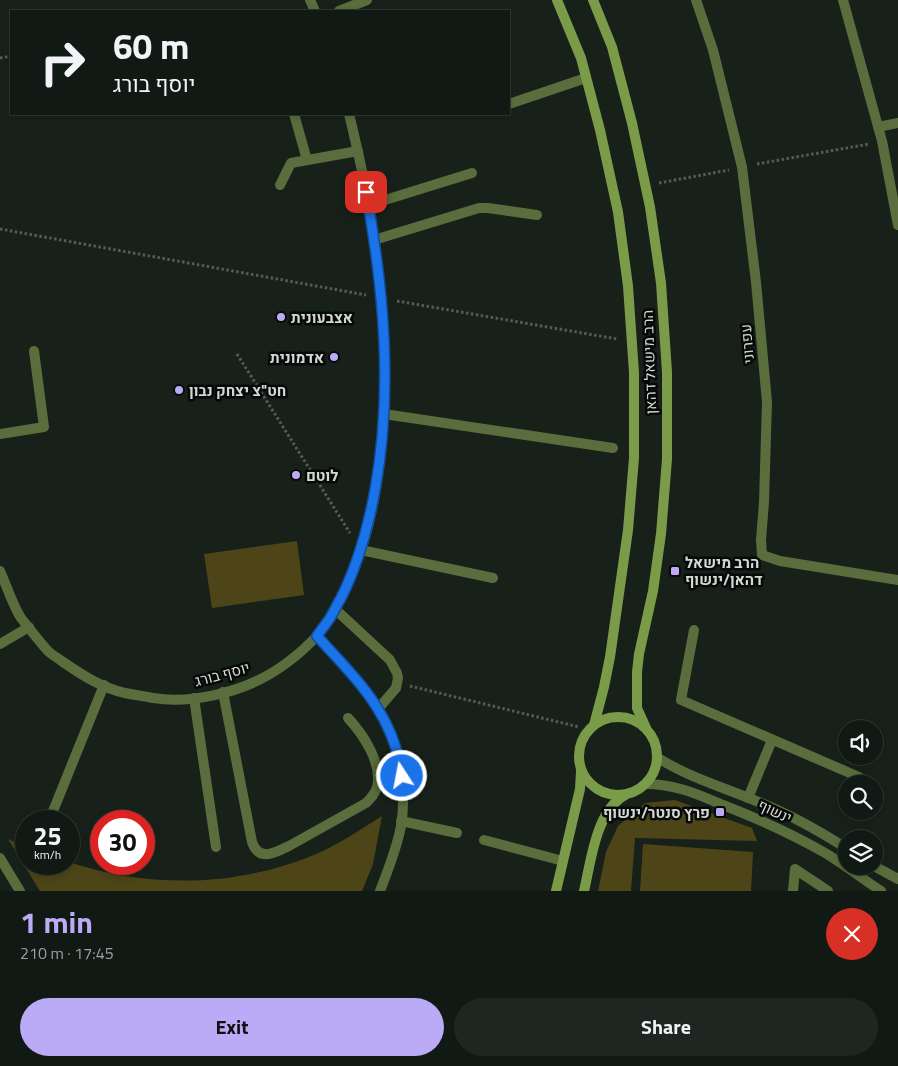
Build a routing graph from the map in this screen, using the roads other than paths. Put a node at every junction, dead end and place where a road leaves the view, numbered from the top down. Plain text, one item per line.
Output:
1 (367, 0) edge
2 (557, 0) edge
3 (593, 0) edge
4 (696, 0) edge
5 (843, 0) edge
6 (342, 10) edge
7 (586, 78) junction
8 (510, 104) edge
9 (294, 115) edge
10 (349, 115) edge
11 (898, 123) edge
12 (878, 127) junction
13 (358, 151) junction
14 (307, 160) junction
15 (472, 173) dead end
16 (280, 185) dead end
17 (369, 205) junction
18 (537, 215) dead end
19 (898, 225) edge
20 (374, 240) junction
21 (34, 351) dead end
22 (384, 414) junction
23 (0, 434) edge
24 (613, 448) dead end
25 (361, 550) junction
26 (0, 571) edge
27 (493, 578) dead end
28 (898, 580) edge
29 (335, 609) junction
30 (29, 627) junction
31 (694, 630) dead end
32 (317, 636) junction
33 (0, 644) edge
34 (104, 685) junction
35 (223, 692) junction
36 (194, 698) junction
37 (378, 709) junction
38 (348, 718) dead end
39 (591, 727) junction
40 (646, 728) junction
41 (772, 740) junction
42 (658, 758) junction
43 (582, 770) junction
44 (852, 775) edge
45 (646, 784) junction
46 (626, 794) junction
47 (748, 798) junction
48 (53, 810) edge
49 (401, 821) junction
50 (456, 834) dead end
51 (484, 840) dead end
52 (838, 843) edge
53 (216, 846) dead end
54 (0, 858) edge
55 (563, 861) junction
56 (883, 871) edge
57 (898, 880) edge
58 (20, 891) edge
59 (380, 891) edge
60 (556, 891) edge
61 (584, 891) edge
62 (793, 891) edge
63 (828, 891) edge
64 (881, 891) edge

1 - 6 street
2 - 7 street, הרב מישאל דהאן
3 - 40 street, הרב מישאל דהאן
4 - 28 street, עפרוני
5 - 12 street
7 - 8 street
7 - 39 street, הרב מישאל דהאן
9 - 14 street
10 - 13 street, יוסף בורג
11 - 12 street
12 - 19 street
13 - 14 street
13 - 17 street, יוסף בורג
14 - 16 street
15 - 17 street
17 - 20 street, יוסף בורג
18 - 20 street
20 - 22 street, יוסף בורג
21 - 23 street
22 - 24 street
22 - 25 street, יוסף בורג
25 - 27 street
25 - 29 street, יוסף בורג
26 - 30 street, יוסף בורג
29 - 32 street, יוסף בורג
29 - 37 street
30 - 33 street
30 - 34 street, יוסף בורג
31 - 41 street
32 - 35 street, יוסף בורג
32 - 37 street
34 - 36 street, יוסף בורג
34 - 48 street
35 - 36 street, יוסף בורג
35 - 38 street
36 - 53 street
37 - 49 street
39 - 40 street
39 - 43 street
40 - 42 street
41 - 44 street
41 - 47 street
42 - 45 street
42 - 47 street, ינשוף
43 - 46 street
43 - 55 street
45 - 46 street
45 - 64 street, ינשוף
46 - 61 street
47 - 52 street, ינשוף
49 - 50 street
49 - 59 street
51 - 55 street
54 - 58 street
55 - 60 street
56 - 57 street
62 - 63 street

